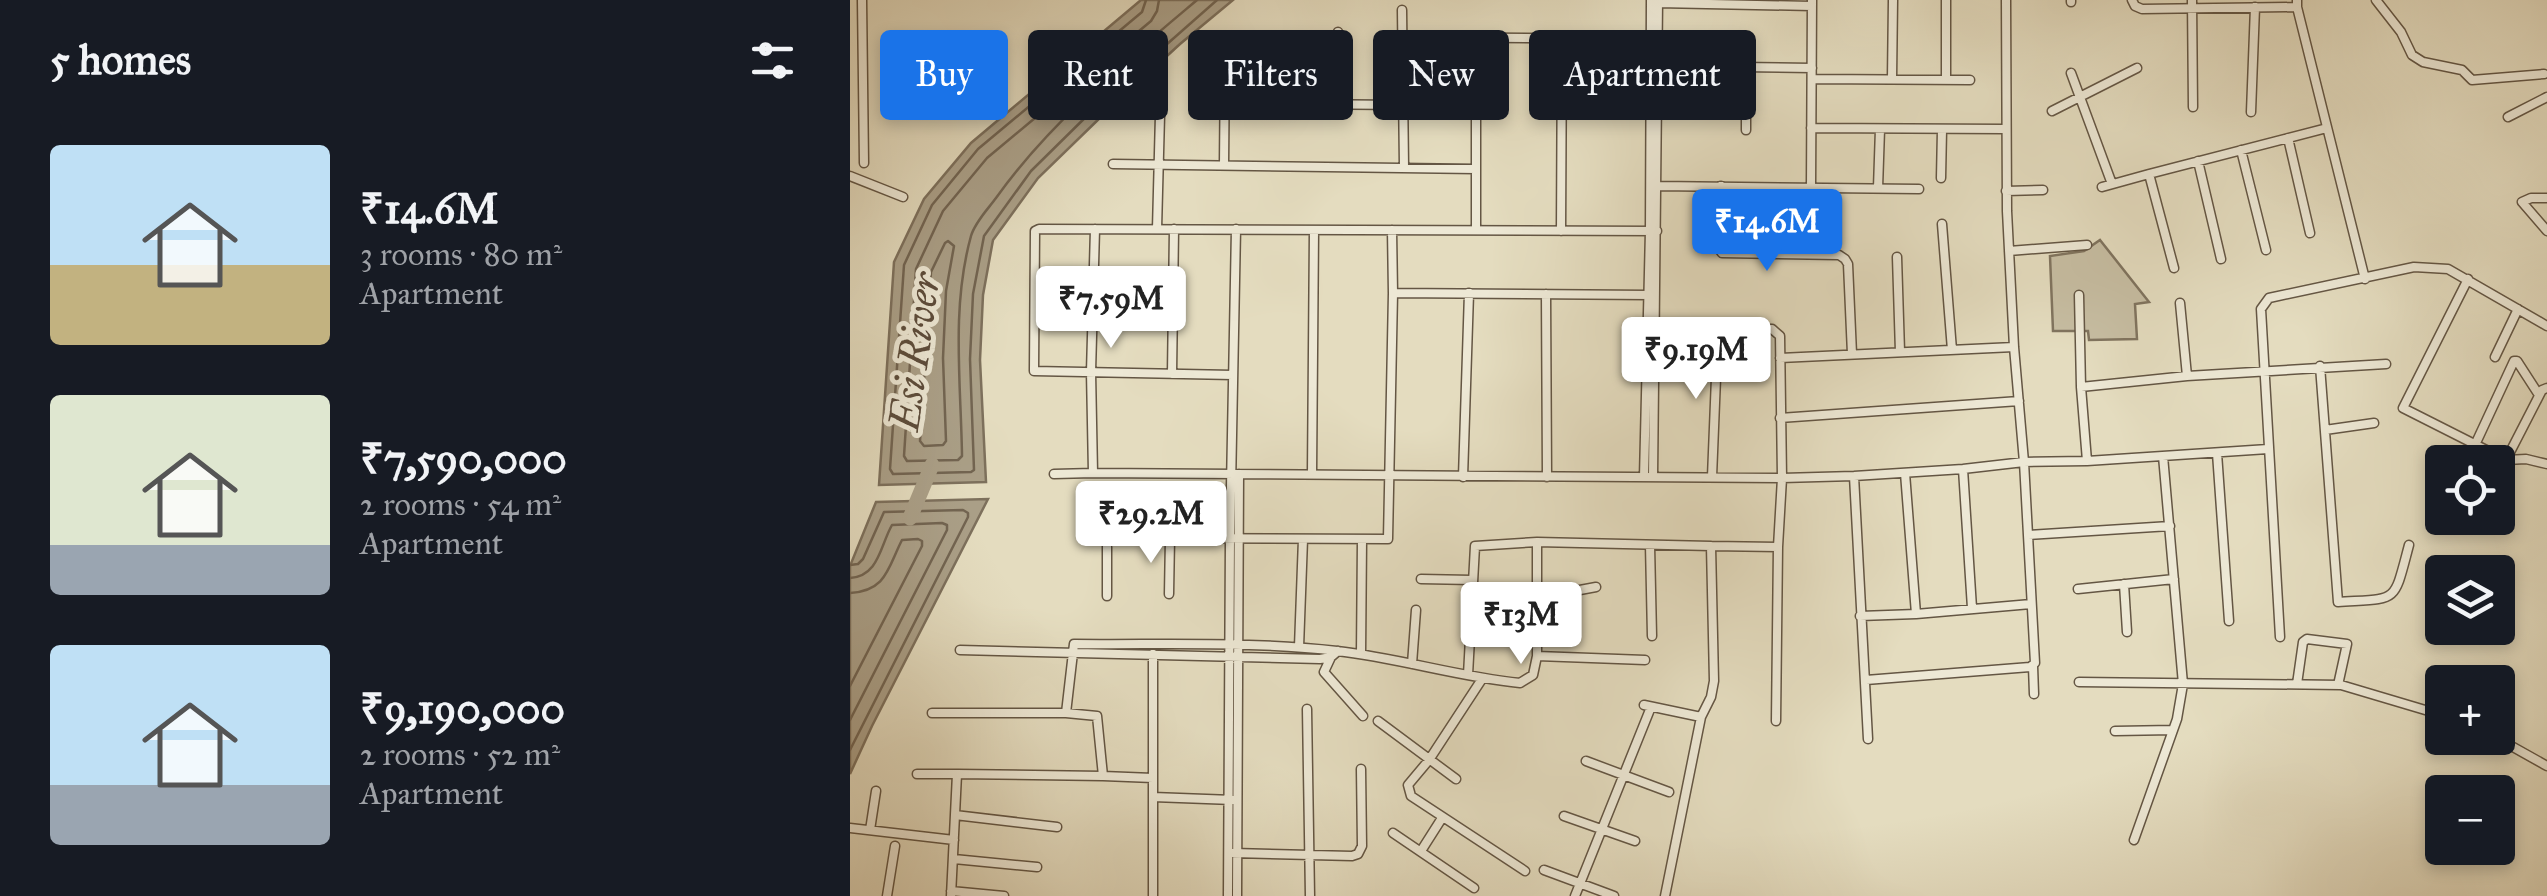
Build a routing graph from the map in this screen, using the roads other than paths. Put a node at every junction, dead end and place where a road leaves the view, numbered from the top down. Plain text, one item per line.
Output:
1 (862, 0) edge
2 (1893, 0) edge
3 (1946, 0) edge
4 (2006, 0) edge
5 (2132, 0) edge
6 (2376, 0) edge
7 (1656, 1) edge
8 (1812, 3) edge
9 (2192, 4) edge
10 (2297, 4) edge
11 (2255, 7) junction
12 (1402, 10) dead end
13 (850, 13) edge
14 (862, 13) junction
15 (1402, 30) edge
16 (1655, 30) edge
17 (1756, 67) edge
18 (1812, 68) junction
19 (2137, 68) dead end
20 (2070, 73) dead end
21 (2544, 74) dead end
22 (1812, 79) junction
23 (1892, 80) junction
24 (1946, 80) junction
25 (1970, 80) dead end
26 (2080, 97) junction
27 (2547, 98) edge
28 (2193, 107) dead end
29 (2052, 111) dead end
30 (2251, 112) dead end
31 (2508, 116) dead end
32 (1160, 120) edge
33 (1224, 120) edge
34 (1404, 120) edge
35 (1476, 120) edge
36 (1562, 120) edge
37 (1655, 120) edge
38 (1658, 120) edge
39 (1746, 120) edge
40 (1812, 128) junction
41 (2327, 128) junction
42 (1880, 129) junction
43 (2005, 129) junction
44 (1746, 130) dead end
45 (1942, 130) junction
46 (2288, 138) junction
47 (2241, 150) junction
48 (2198, 161) junction
49 (864, 163) dead end
50 (1113, 164) dead end
51 (1159, 164) junction
52 (1224, 166) junction
53 (1404, 168) junction
54 (1476, 169) junction
55 (2149, 174) junction
56 (850, 176) edge
57 (1941, 178) dead end
58 (1658, 186) junction
59 (1721, 186) junction
60 (1811, 187) junction
61 (1878, 188) junction
62 (1919, 189) dead end
63 (2043, 190) dead end
64 (2006, 191) junction
65 (903, 198) dead end
66 (2547, 198) edge
67 (1942, 224) dead end
68 (1095, 229) junction
69 (1157, 229) junction
70 (1174, 229) junction
71 (1236, 229) junction
72 (1314, 230) junction
73 (1392, 230) junction
74 (1476, 230) junction
75 (1561, 230) junction
76 (1654, 231) junction
77 (2547, 231) edge
78 (2310, 233) dead end
79 (2087, 244) dead end
80 (2266, 250) dead end
81 (2009, 251) junction
82 (1896, 257) dead end
83 (2221, 259) dead end
84 (2174, 268) dead end
85 (2365, 279) junction
86 (2468, 279) junction
87 (1393, 293) junction
88 (1469, 294) junction
89 (1546, 294) junction
90 (1652, 295) junction
91 (2078, 295) dead end
92 (2180, 303) dead end
93 (2518, 309) junction
94 (2547, 326) edge
95 (1652, 327) junction
96 (1718, 328) junction
97 (2014, 347) junction
98 (1952, 350) junction
99 (1900, 352) junction
100 (1852, 354) junction
101 (1780, 358) junction
102 (2495, 358) dead end
103 (2386, 364) dead end
104 (2320, 366) junction
105 (2262, 370) junction
106 (1091, 372) junction
107 (1172, 374) junction
108 (1233, 374) junction
109 (2186, 376) junction
110 (2081, 387) junction
111 (2543, 391) edge
112 (2019, 401) junction
113 (1780, 418) junction
114 (2374, 422) dead end
115 (2325, 430) junction
116 (2475, 445) joint
117 (2514, 445) edge
118 (2268, 449) junction
119 (2217, 453) junction
120 (2163, 456) junction
121 (2515, 460) edge
122 (2087, 461) junction
123 (2024, 462) junction
124 (2547, 464) edge
125 (1963, 469) junction
126 (1093, 472) junction
127 (1904, 473) junction
128 (1054, 474) dead end
129 (1235, 474) junction
130 (1312, 474) junction
131 (1389, 476) junction
132 (1854, 476) junction
133 (1463, 477) junction
134 (1547, 477) junction
135 (1649, 477) junction
136 (1712, 477) junction
137 (1782, 478) junction
138 (2170, 526) junction
139 (2028, 535) junction
140 (1170, 538) junction
141 (1235, 538) junction
142 (1303, 539) junction
143 (1362, 540) junction
144 (1536, 542) junction
145 (1650, 545) junction
146 (2409, 545) dead end
147 (1711, 546) junction
148 (1778, 547) junction
149 (2174, 578) junction
150 (1421, 579) dead end
151 (1472, 580) junction
152 (2124, 584) junction
153 (1596, 587) dead end
154 (2078, 589) dead end
155 (1169, 594) dead end
156 (1107, 596) dead end
157 (1537, 598) junction
158 (2031, 604) junction
159 (1972, 608) junction
160 (1416, 610) dead end
161 (1916, 614) junction
162 (1860, 616) junction
163 (2230, 621) dead end
164 (2127, 632) dead end
165 (1652, 636) dead end
166 (2280, 637) dead end
167 (1154, 645) junction
168 (1234, 646) junction
169 (1299, 647) junction
170 (960, 650) dead end
171 (1072, 654) junction
172 (1334, 654) junction
173 (1361, 654) junction
174 (1537, 656) junction
175 (1154, 657) junction
176 (1234, 657) junction
177 (1645, 660) dead end
178 (1412, 664) junction
179 (2033, 666) junction
180 (1468, 675) junction
181 (1482, 679) junction
182 (1866, 680) junction
183 (2080, 682) dead end
184 (2332, 682) junction
185 (2183, 684) junction
186 (2296, 684) junction
187 (2034, 694) dead end
188 (1307, 709) dead end
189 (2425, 710) edge
190 (932, 712) dead end
191 (1066, 713) junction
192 (1363, 716) dead end
193 (1701, 717) junction
194 (1776, 720) dead end
195 (1378, 722) dead end
196 (2116, 730) dead end
197 (2173, 730) junction
198 (1868, 739) dead end
199 (2515, 748) edge
200 (1429, 760) junction
201 (1586, 761) dead end
202 (2547, 766) edge
203 (1360, 769) dead end
204 (917, 774) dead end
205 (958, 774) junction
206 (1623, 775) junction
207 (1103, 776) junction
208 (1153, 778) junction
209 (1456, 779) dead end
210 (876, 791) dead end
211 (1669, 792) dead end
212 (1152, 797) junction
213 (1233, 800) junction
214 (955, 815) junction
215 (1564, 816) dead end
216 (1442, 818) junction
217 (1057, 827) dead end
218 (870, 830) junction
219 (1601, 830) junction
220 (851, 831) edge
221 (1392, 833) dead end
222 (954, 840) junction
223 (2134, 840) dead end
224 (1635, 841) dead end
225 (895, 846) dead end
226 (1421, 852) junction
227 (1233, 853) junction
228 (1309, 856) junction
229 (954, 859) junction
230 (1037, 867) dead end
231 (1544, 870) dead end
232 (1525, 871) dead end
233 (1580, 883) junction
234 (1474, 888) dead end
235 (951, 893) edge
236 (887, 896) edge
237 (1004, 896) edge
238 (1153, 896) edge
239 (1228, 896) edge
240 (1237, 896) edge
241 (1310, 896) edge
242 (1575, 896) edge
243 (1614, 896) edge
244 (1665, 896) edge

1 - 14 street
2 - 23 street
3 - 24 street
4 - 43 street
5 - 9 street
6 - 21 street
7 - 8 street
7 - 16 street
8 - 18 street
9 - 11 street
9 - 28 street
10 - 11 street
10 - 41 street
11 - 30 street
12 - 15 street
13 - 14 street
14 - 49 street
17 - 18 street
18 - 22 street
19 - 26 street
20 - 26 street
22 - 23 street
22 - 40 street
23 - 24 street
24 - 25 street
26 - 29 street
26 - 55 street
27 - 31 street
32 - 51 street
33 - 52 street
34 - 53 street
35 - 54 street
36 - 75 street
37 - 76 street
38 - 58 street
39 - 44 street
40 - 42 street
40 - 60 street
41 - 46 street
41 - 85 street
42 - 45 street
42 - 61 street
43 - 45 street
43 - 64 street
45 - 57 street
46 - 47 street
46 - 78 street
47 - 48 street
47 - 80 street
48 - 55 street
48 - 83 street
50 - 51 street
51 - 52 street
51 - 69 street
52 - 53 street
53 - 54 street
54 - 74 street
55 - 84 street
56 - 65 street
58 - 59 street
58 - 76 street
59 - 60 street
59 - 100 street
60 - 61 street
61 - 62 street
63 - 64 street
64 - 81 street
66 - 77 street
67 - 98 street
68 - 69 street
68 - 106 street
68 - 106 street
69 - 70 street
70 - 71 street
70 - 107 street
71 - 72 street
71 - 108 street
72 - 73 street
72 - 130 street
73 - 74 street
73 - 87 street
74 - 75 street
75 - 76 street
76 - 90 street
79 - 81 street
81 - 97 street
82 - 99 street
85 - 86 street
85 - 105 street
86 - 93 street
86 - 116 street
87 - 88 street
87 - 131 street
88 - 89 street
88 - 133 street
89 - 90 street
89 - 134 street
90 - 95 street
91 - 110 street
92 - 109 street
93 - 94 street
93 - 102 street
95 - 96 street
95 - 135 street
96 - 101 street
96 - 136 street
97 - 98 street
97 - 112 street
98 - 99 street
99 - 100 street
100 - 101 street
101 - 113 street
103 - 104 street
104 - 105 street
104 - 115 street
105 - 109 street
105 - 118 street
106 - 107 street
106 - 126 street
107 - 108 street
108 - 129 street
109 - 110 street
110 - 122 street
111 - 116 street
111 - 117 street
112 - 113 street
112 - 123 street
113 - 137 street
114 - 115 street
115 - 146 street
118 - 119 street
118 - 166 street
119 - 120 street
119 - 163 street
120 - 122 street
120 - 138 street
121 - 124 street
122 - 123 street
123 - 125 street
123 - 139 street
125 - 127 street
125 - 159 street
126 - 128 street
126 - 129 street
127 - 132 street
127 - 161 street
129 - 130 street
129 - 141 street
130 - 131 street
131 - 133 street
131 - 143 street
132 - 137 street
132 - 162 street
133 - 134 street
134 - 135 street
135 - 136 street
136 - 137 street
137 - 148 street
138 - 139 street
138 - 149 street
139 - 158 street
140 - 141 street
140 - 155 street
140 - 156 street
141 - 142 street
141 - 168 street
142 - 143 street
142 - 169 street
143 - 173 street
144 - 145 street
144 - 151 street
144 - 157 street
145 - 147 street
145 - 165 street
147 - 148 street
147 - 193 street
148 - 194 street
149 - 152 street
149 - 185 street
150 - 151 street
151 - 180 street
152 - 154 street
152 - 164 street
153 - 157 street
157 - 174 street
158 - 159 street
158 - 179 street
159 - 161 street
160 - 178 street
161 - 162 street
162 - 182 street
167 - 168 street
167 - 171 street
167 - 175 street
168 - 169 street
168 - 176 street
169 - 172 street
170 - 171 street
171 - 175 street
171 - 191 street
172 - 173 street
172 - 176 street
172 - 192 street
173 - 178 street
174 - 177 street
174 - 181 street
175 - 176 street
175 - 208 street
176 - 213 street
178 - 180 street
179 - 182 street
179 - 187 street
180 - 181 street
181 - 200 street
182 - 198 street
183 - 185 street
184 - 186 street
184 - 186 street
184 - 189 street
185 - 186 street
185 - 197 street
188 - 228 street
190 - 191 street
191 - 207 street
193 - 206 street
193 - 244 street
195 - 200 street
196 - 197 street
197 - 223 street
199 - 202 street
200 - 209 street
200 - 216 street
201 - 206 street
203 - 228 street
204 - 205 street
205 - 207 street
205 - 214 street
206 - 211 street
206 - 219 street
207 - 208 street
208 - 212 street
210 - 218 street
212 - 213 street
212 - 238 street
213 - 227 street
214 - 217 street
214 - 222 street
215 - 219 street
216 - 226 street
216 - 232 street
218 - 220 street
218 - 222 street
219 - 224 street
219 - 233 street
221 - 226 street
222 - 229 street
225 - 236 street
226 - 234 street
227 - 228 street
227 - 239 street
227 - 240 street
228 - 241 street
229 - 230 street
229 - 235 street
231 - 233 street
233 - 242 street
233 - 243 street
235 - 237 street

